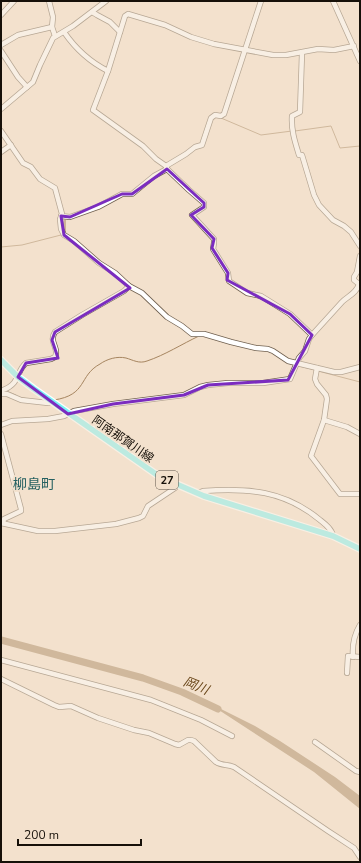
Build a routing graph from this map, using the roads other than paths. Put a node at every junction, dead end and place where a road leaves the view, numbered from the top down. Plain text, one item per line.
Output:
1 (14, 1) edge
2 (49, 1) edge
3 (106, 1) edge
4 (261, 1) edge
5 (333, 1) edge
6 (92, 12) junction
7 (1, 15) edge
8 (52, 27) junction
9 (64, 32) junction
10 (120, 32) junction
11 (55, 36) junction
12 (1, 45) edge
13 (354, 46) junction
14 (244, 50) junction
15 (1, 51) edge
16 (302, 53) junction
17 (360, 61) edge
18 (108, 72) junction
19 (26, 87) junction
20 (1, 109) edge
21 (1, 132) edge
22 (11, 145) junction
23 (1, 152) edge
24 (166, 168) junction
25 (61, 216) junction
26 (360, 246) edge
27 (360, 256) edge
28 (129, 286) junction
29 (312, 335) junction
30 (1, 360) edge
31 (296, 364) junction
32 (360, 367) edge
33 (316, 370) junction
34 (18, 377) junction
35 (2, 391) edge
36 (51, 402) junction
37 (68, 414) junction
38 (324, 420) junction
39 (1, 425) edge
40 (1, 434) edge
41 (360, 434) edge
42 (178, 485) junction
43 (198, 493) junction
44 (360, 494) edge
45 (2, 523) edge
46 (333, 536) junction
47 (360, 549) edge
48 (360, 625) edge
49 (353, 657) junction
50 (360, 657) edge
51 (1, 660) edge
52 (347, 673) dead end
53 (1, 678) edge
54 (232, 736) dead end
55 (315, 742) dead end
56 (360, 772) edge
57 (360, 857) edge

1 - 7 street
2 - 8 street
3 - 6 street
4 - 14 street
5 - 13 street
6 - 9 street
6 - 10 street
8 - 11 street
8 - 12 street
9 - 11 street
9 - 18 street
10 - 14 street
10 - 18 street
11 - 19 street
13 - 16 street
13 - 17 street
14 - 16 street
14 - 24 street
15 - 19 street
16 - 26 street
18 - 24 street
19 - 20 street
21 - 22 street
22 - 23 street
22 - 25 street
24 - 25 street
24 - 29 street
25 - 28 street
27 - 29 street
28 - 31 street
28 - 34 street
29 - 31 street
30 - 34 main road, 阿南那賀川線 / 27
31 - 33 street
31 - 37 street
32 - 33 street
33 - 38 street
34 - 35 street
34 - 36 main road, 阿南那賀川線 / 27
35 - 36 street
36 - 37 main road, 阿南那賀川線 / 27
37 - 39 street
37 - 42 main road, 阿南那賀川線 / 27
38 - 41 street
38 - 44 street
40 - 45 street
42 - 43 main road, 阿南那賀川線 / 27
42 - 45 street
43 - 46 main road, 阿南那賀川線 / 27
43 - 46 street
46 - 47 main road, 阿南那賀川線 / 27
48 - 49 street
49 - 50 street
49 - 52 street
51 - 54 street
53 - 57 street
55 - 56 street

